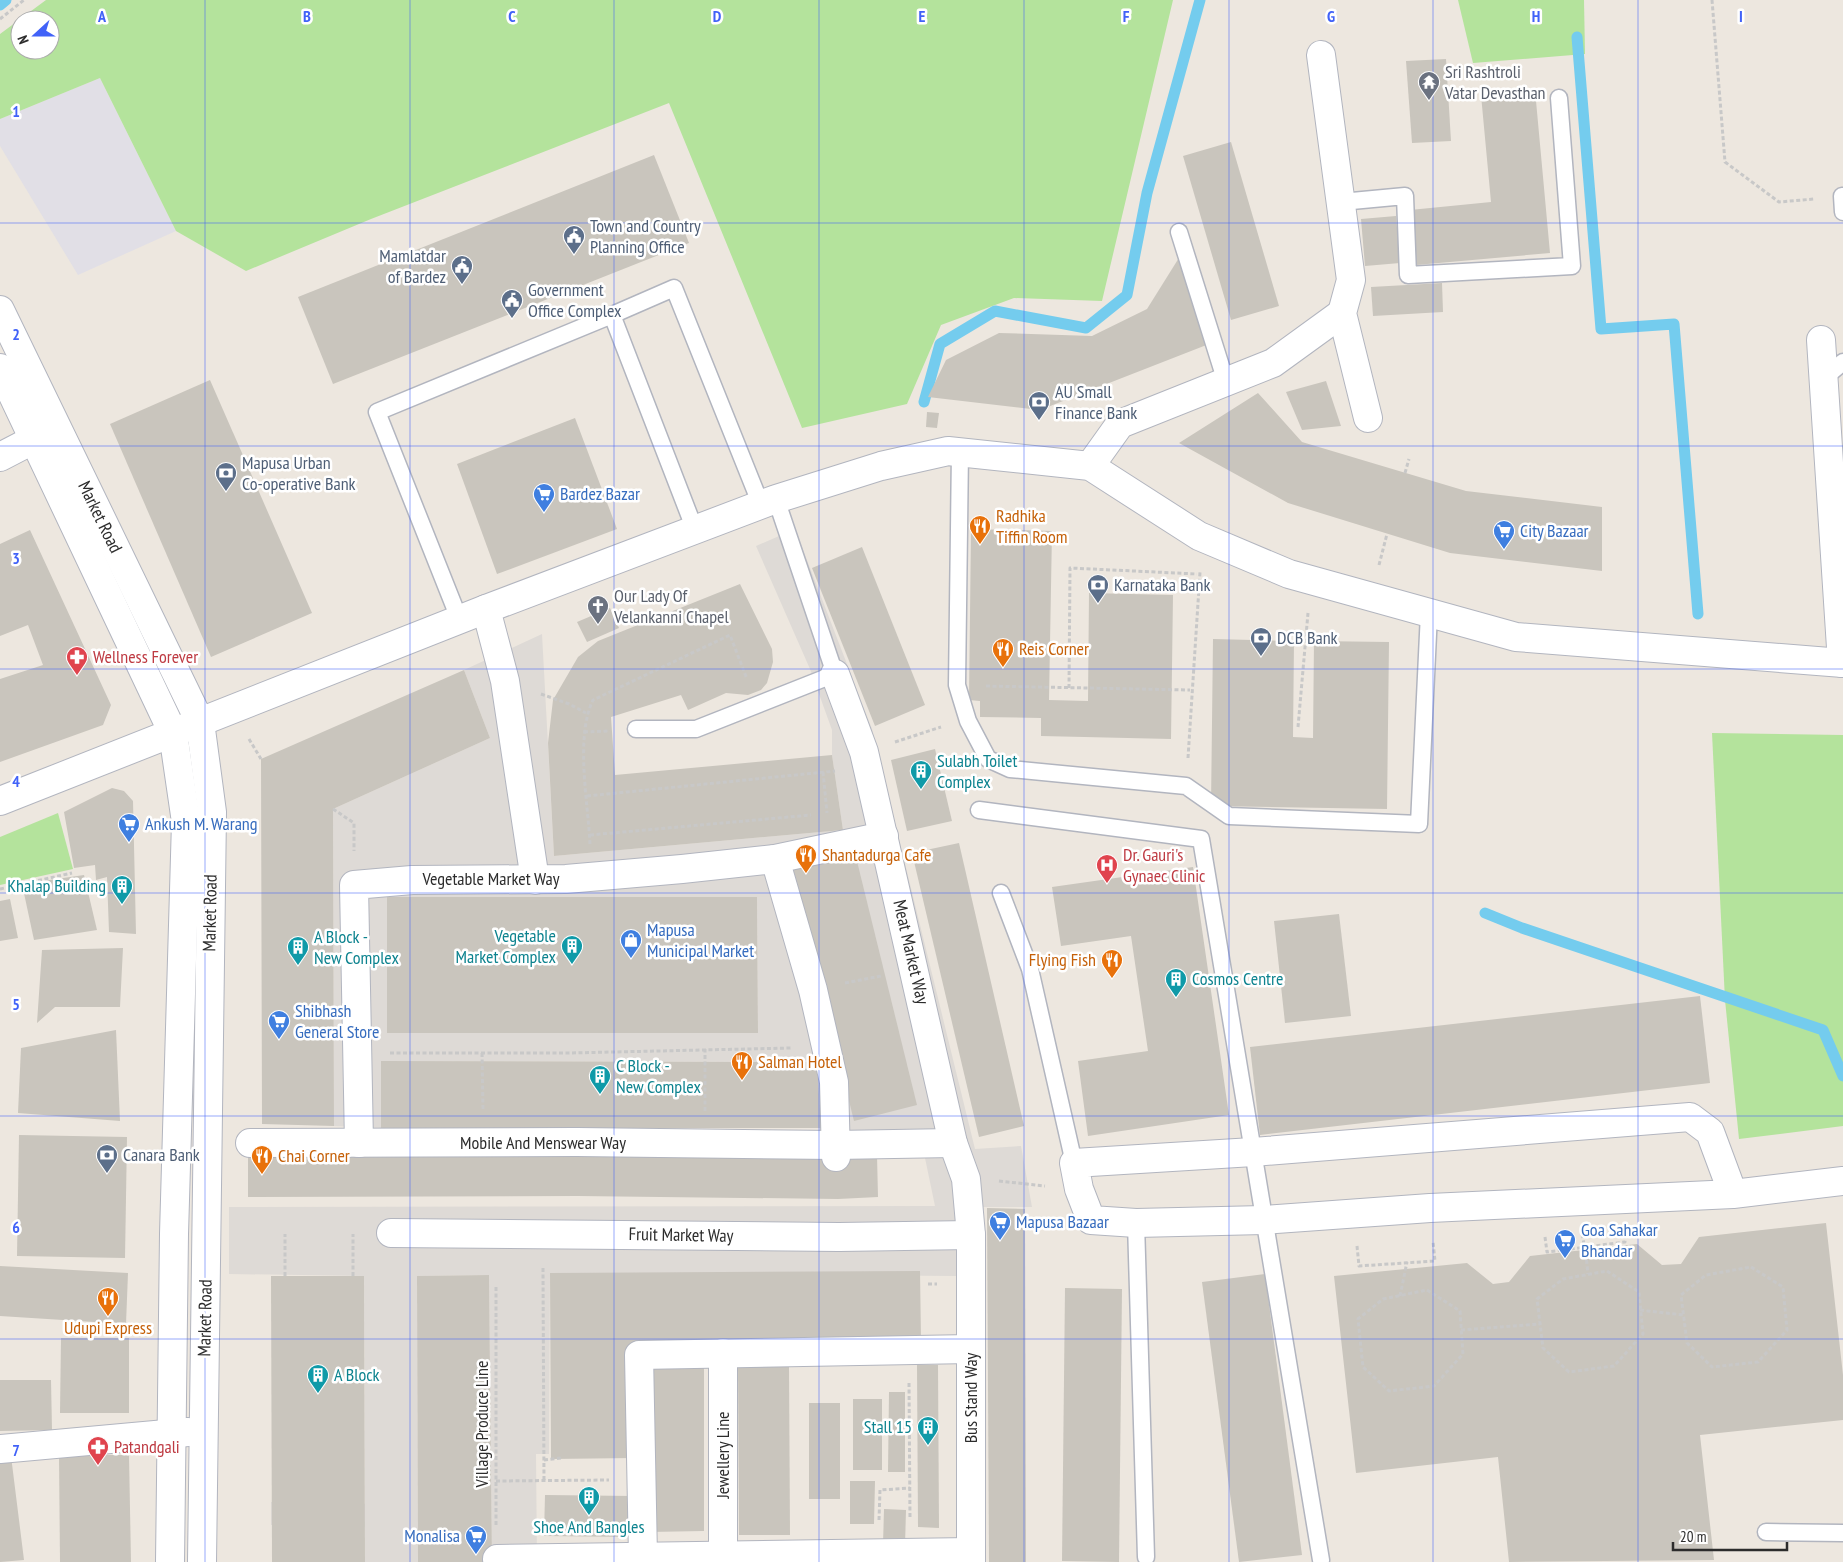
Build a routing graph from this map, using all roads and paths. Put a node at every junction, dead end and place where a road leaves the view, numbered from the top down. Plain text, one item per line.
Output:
1 (24, 0) edge
2 (1712, 0) edge
3 (0, 19) edge
4 (1321, 55) dead end
5 (1559, 98) dead end
6 (1341, 202) junction
7 (1842, 204) edge
8 (1179, 232) dead end
9 (0, 310) edge
10 (1342, 313) junction
11 (612, 315) junction
12 (1821, 340) dead end
13 (0, 368) edge
14 (1833, 370) edge
15 (1226, 382) junction
16 (1368, 418) dead end
17 (46, 435) junction
18 (960, 451) junction
19 (0, 457) edge
20 (1409, 459) dead end
21 (1090, 466) junction
22 (1405, 473) dead end
23 (768, 502) junction
24 (695, 530) junction
25 (1204, 538) junction
26 (1199, 574) junction
27 (1311, 580) junction
28 (486, 609) junction
29 (1429, 613) junction
30 (460, 621) junction
31 (1842, 663) edge
32 (835, 674) junction
33 (505, 681) junction
34 (957, 685) junction
35 (1069, 688) junction
36 (1190, 690) junction
37 (586, 713) dead end
38 (200, 722) junction
39 (943, 727) dead end
40 (1298, 727) dead end
41 (636, 729) dead end
42 (173, 733) junction
43 (864, 752) junction
44 (842, 770) dead end
45 (823, 772) junction
46 (1186, 786) junction
47 (587, 796) dead end
48 (0, 801) edge
49 (333, 809) dead end
50 (979, 810) dead end
51 (590, 835) dead end
52 (884, 836) junction
53 (775, 859) junction
54 (72, 873) dead end
55 (535, 880) junction
56 (354, 885) junction
57 (0, 889) edge
58 (1001, 893) dead end
59 (887, 975) dead end
60 (813, 990) junction
61 (826, 1047) junction
62 (705, 1049) junction
63 (482, 1053) junction
64 (357, 1054) junction
65 (250, 1143) dead end
66 (359, 1143) junction
67 (484, 1143) junction
68 (953, 1143) junction
69 (705, 1144) junction
70 (835, 1151) junction
71 (1253, 1152) junction
72 (1074, 1162) junction
73 (1843, 1181) edge
74 (1733, 1194) junction
75 (1264, 1220) junction
76 (1136, 1223) junction
77 (391, 1233) dead end
78 (285, 1234) dead end
79 (353, 1234) dead end
80 (543, 1235) junction
81 (971, 1235) junction
82 (1585, 1247) dead end
83 (1435, 1261) dead end
84 (1407, 1262) junction
85 (1359, 1266) dead end
86 (1588, 1274) junction
87 (285, 1276) dead end
88 (353, 1276) dead end
89 (496, 1286) dead end
90 (1400, 1296) junction
91 (1640, 1310) junction
92 (1684, 1315) junction
93 (1540, 1324) junction
94 (1461, 1330) junction
95 (971, 1349) junction
96 (909, 1350) junction
97 (723, 1353) junction
98 (204, 1430) junction
99 (171, 1434) junction
100 (0, 1449) edge
101 (561, 1458) dead end
102 (544, 1460) junction
103 (642, 1479) junction
104 (544, 1480) junction
105 (496, 1481) junction
106 (910, 1488) junction
107 (1766, 1532) dead end
108 (1843, 1533) edge
109 (878, 1554) junction
110 (910, 1554) junction
111 (971, 1557) edge
112 (1146, 1557) dead end
113 (633, 1558) edge
114 (497, 1559) joint
115 (723, 1559) edge
116 (1321, 1560) dead end
117 (170, 1562) edge
118 (202, 1562) edge

1 - 3 path
2 - 7 path
4 - 6 street
5 - 6 lane
6 - 10 street
8 - 15 lane
9 - 17 street, Market Road
10 - 15 street
10 - 16 street
11 - 23 lane
11 - 24 lane
11 - 30 lane
12 - 14 street
13 - 17 street, Market Road
14 - 31 street
15 - 21 street
17 - 19 street
17 - 38 street, Market Road
17 - 42 street, Market Road
18 - 21 street
18 - 23 street
18 - 34 lane
20 - 22 path
21 - 25 street
23 - 24 street
23 - 32 lane
24 - 28 street
25 - 26 path
25 - 27 street
26 - 35 path
26 - 36 path
27 - 29 street
27 - 40 path
28 - 30 street
28 - 33 street
29 - 31 street
29 - 46 lane
30 - 38 street
32 - 41 lane
32 - 43 street, Meat Market Way
33 - 37 path
33 - 55 street
34 - 35 path
34 - 46 lane
35 - 36 path
36 - 46 path
38 - 42 street
38 - 98 street, Market Road
39 - 43 path
42 - 48 street
42 - 99 street, Market Road
43 - 52 street, Meat Market Way
44 - 45 path
45 - 47 path
45 - 51 path
49 - 56 path
50 - 71 lane
52 - 53 street, Vegetable Market Way
52 - 68 street, Meat Market Way
53 - 55 street, Vegetable Market Way
53 - 60 street
54 - 57 path
55 - 56 street, Vegetable Market Way
56 - 64 street
58 - 72 lane
59 - 60 path
60 - 61 street
61 - 62 path
61 - 70 street
62 - 63 path
62 - 69 path
63 - 64 path
63 - 67 path
64 - 66 street
65 - 66 street, Mobile And Menswear Way
66 - 67 street, Mobile And Menswear Way
67 - 69 street, Mobile And Menswear Way
68 - 70 street, Mobile And Menswear Way
68 - 81 street, Meat Market Way
69 - 70 street, Mobile And Menswear Way
71 - 72 street
71 - 74 street
71 - 75 lane
72 - 76 street
73 - 74 street
74 - 75 street
75 - 76 street
75 - 116 lane
76 - 112 lane
77 - 80 street, Fruit Market Way
78 - 87 path
79 - 88 path
80 - 81 street, Fruit Market Way
80 - 102 path
81 - 95 street, Bus Stand Way
82 - 86 path
83 - 84 path
84 - 85 path
84 - 90 path
86 - 91 path
86 - 93 path
89 - 105 path, Village Produce Line
90 - 94 path
90 - 94 path
91 - 92 path
91 - 93 path
92 - 92 path
93 - 94 path
95 - 96 street
95 - 111 street, Bus Stand Way
96 - 97 street
96 - 106 path
97 - 103 street
97 - 115 street, Jewellery Line
98 - 99 street
98 - 118 street, Market Road
99 - 100 street
99 - 117 street, Market Road
101 - 102 path
102 - 104 path
103 - 104 path
103 - 113 street
104 - 105 path
105 - 114 path, Village Produce Line
106 - 109 path
106 - 110 path
107 - 108 lane
109 - 110 street
109 - 115 street
110 - 111 street
113 - 114 street
113 - 115 street

